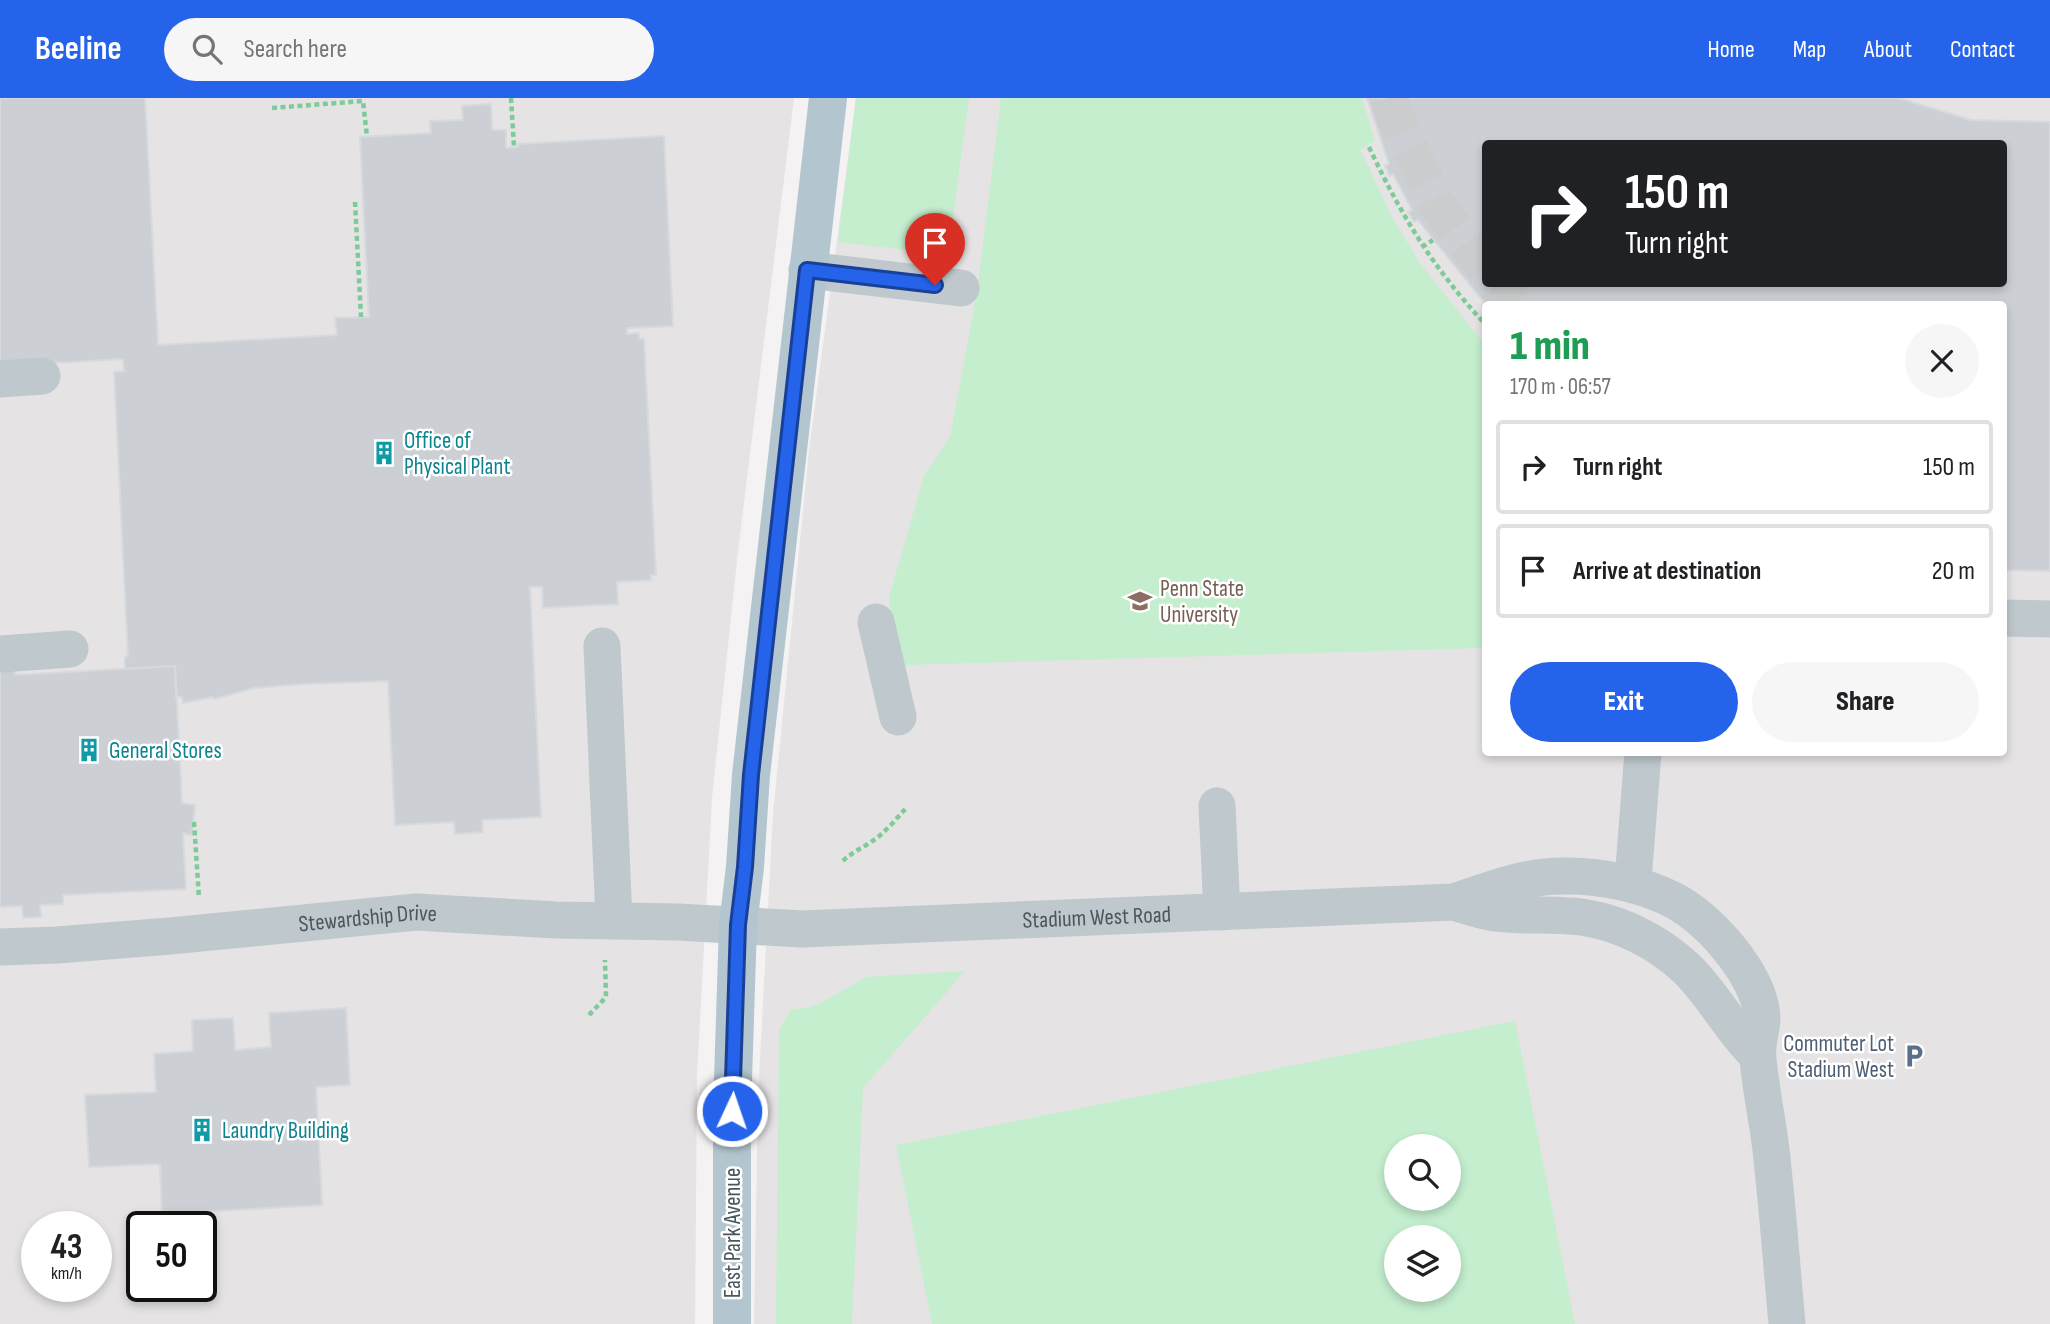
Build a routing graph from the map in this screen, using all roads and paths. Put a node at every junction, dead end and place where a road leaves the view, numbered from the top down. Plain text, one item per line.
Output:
1 (511, 98) edge
2 (828, 98) edge
3 (272, 108) dead end
4 (367, 137) dead end
5 (514, 147) dead end
6 (1369, 147) dead end
7 (355, 202) dead end
8 (1433, 240) dead end
9 (1422, 247) junction
10 (358, 258) junction
11 (366, 258) dead end
12 (807, 270) junction
13 (961, 288) dead end
14 (361, 317) dead end
15 (1482, 321) edge
16 (42, 376) dead end
17 (0, 379) edge
18 (2007, 618) edge
19 (2050, 619) edge
20 (876, 622) dead end
21 (602, 646) dead end
22 (70, 649) dead end
23 (0, 654) edge
24 (898, 717) dead end
25 (1643, 756) edge
26 (1217, 806) dead end
27 (907, 807) dead end
28 (194, 822) dead end
29 (843, 861) dead end
30 (1625, 882) junction
31 (1454, 902) junction
32 (1222, 912) junction
33 (614, 919) junction
34 (738, 925) junction
35 (208, 931) junction
36 (0, 947) edge
37 (605, 960) dead end
38 (589, 1016) dead end
39 (1757, 1055) junction
40 (732, 1324) edge
41 (1787, 1324) edge

1 - 5 path
2 - 12 main road, East Park Avenue
3 - 4 path
6 - 9 path
7 - 10 path
8 - 9 path
9 - 15 path
10 - 11 path
10 - 14 path
12 - 13 lane
12 - 34 main road, East Park Avenue
16 - 17 lane
18 - 19 lane
20 - 24 lane
21 - 33 lane
22 - 23 lane
25 - 30 lane
26 - 32 lane
27 - 29 path
28 - 35 path
30 - 31 lane
30 - 39 lane
31 - 32 lane, Stadium West Road
31 - 39 lane
32 - 34 lane, Stadium West Road
33 - 34 lane, Stewardship Drive
33 - 35 lane, Stewardship Drive
34 - 40 main road, East Park Avenue
35 - 36 lane, Stewardship Drive
37 - 38 path
39 - 41 lane

